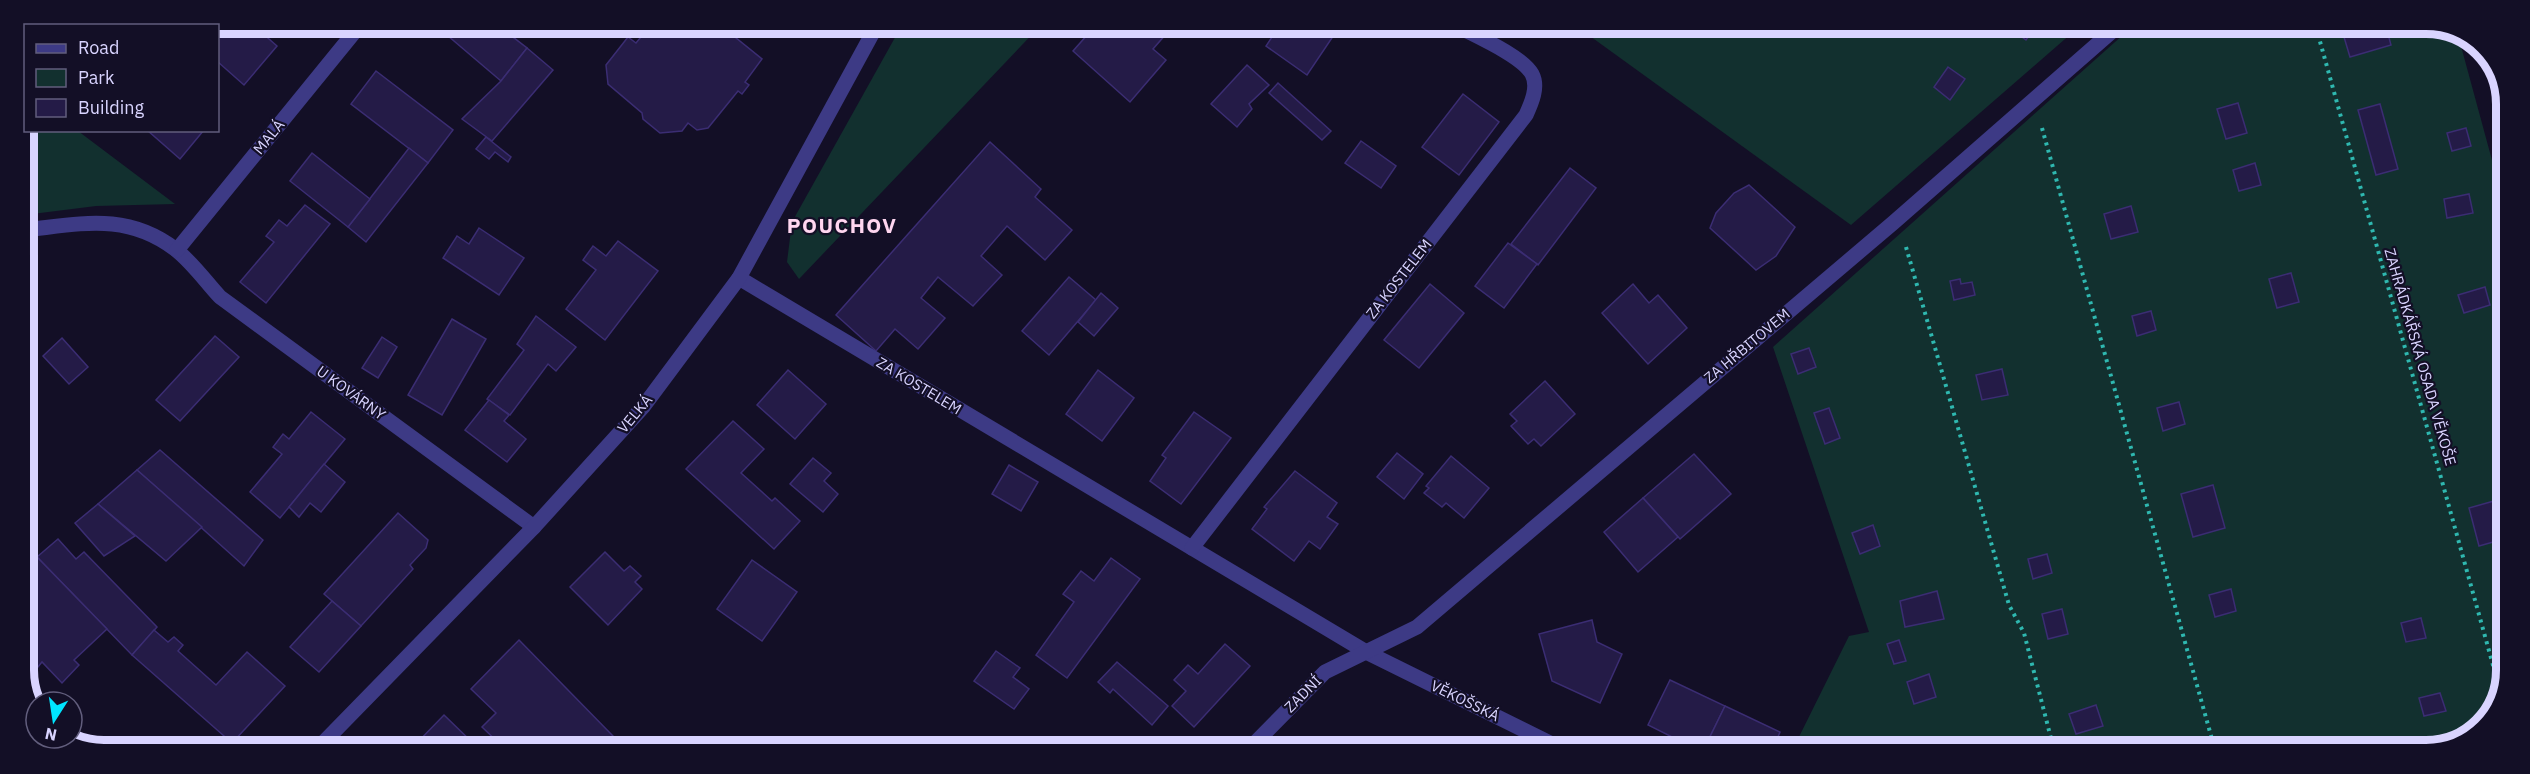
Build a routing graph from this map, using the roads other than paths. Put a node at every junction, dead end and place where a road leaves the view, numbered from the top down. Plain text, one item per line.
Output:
1 (353, 34) edge
2 (871, 34) edge
3 (1471, 34) edge
4 (2109, 34) edge
5 (34, 229) edge
6 (177, 250) junction
7 (739, 278) junction
8 (534, 527) junction
9 (1192, 548) junction
10 (1368, 653) junction
11 (326, 740) edge
12 (1257, 740) edge
13 (1544, 740) edge

1 - 6 street, MALÁ
2 - 7 street, VELKÁ
3 - 9 street, ZA KOSTELEM
4 - 10 street, ZA HŘBITOVEM
5 - 6 street, U KOVÁRNY
6 - 8 street, U KOVÁRNY
7 - 8 street, VELKÁ
7 - 9 street, ZA KOSTELEM
8 - 11 street, VELKÁ
9 - 10 street, ZA KOSTELEM
10 - 12 street, ZADNÍ
10 - 13 street, VĚKOŠSKÁ

